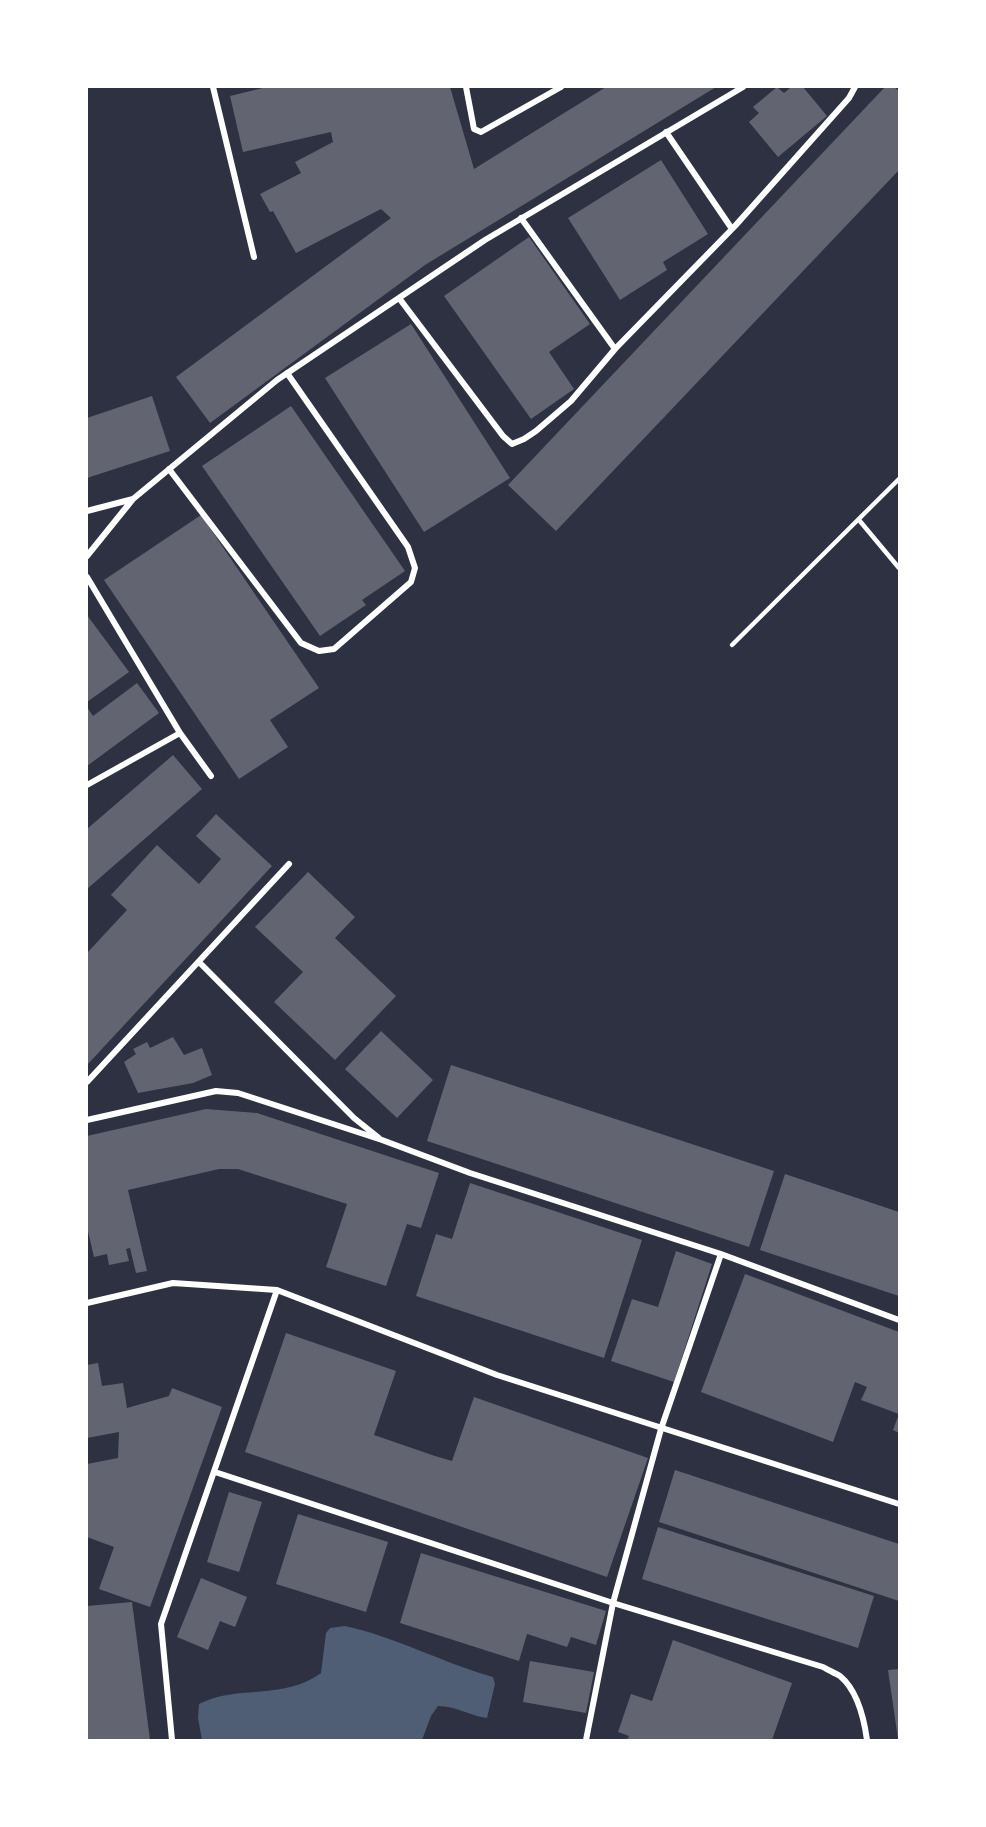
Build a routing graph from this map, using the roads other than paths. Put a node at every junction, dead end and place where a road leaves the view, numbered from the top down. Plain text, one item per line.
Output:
1 (213, 87) edge
2 (466, 87) edge
3 (561, 87) edge
4 (743, 87) edge
5 (855, 87) edge
6 (666, 132) junction
7 (521, 218) junction
8 (732, 230) junction
9 (254, 257) dead end
10 (399, 298) junction
11 (615, 349) junction
12 (287, 373) junction
13 (170, 469) junction
14 (899, 479) edge
15 (133, 499) junction
16 (87, 510) edge
17 (859, 520) junction
18 (87, 556) edge
19 (899, 568) edge
20 (87, 576) edge
21 (732, 645) dead end
22 (180, 733) junction
23 (211, 776) dead end
24 (87, 785) edge
25 (289, 864) dead end
26 (199, 962) junction
27 (87, 1082) edge
28 (87, 1120) edge
29 (382, 1140) junction
30 (721, 1254) junction
31 (277, 1290) junction
32 (87, 1303) edge
33 (899, 1320) edge
34 (661, 1429) junction
35 (215, 1472) junction
36 (899, 1504) edge
37 (613, 1603) junction
38 (172, 1740) edge
39 (586, 1740) edge
40 (867, 1740) edge

1 - 9 street
2 - 3 street
4 - 6 street
5 - 8 street
6 - 7 street
6 - 8 street
7 - 10 street
7 - 11 street
8 - 11 street
10 - 11 street
10 - 12 street
12 - 13 street
12 - 13 street
13 - 15 street
14 - 17 lane
15 - 16 street
15 - 18 street
17 - 19 lane
17 - 21 lane
20 - 22 street
22 - 23 street
22 - 24 street
25 - 26 street
26 - 27 street
26 - 29 street
28 - 29 street
29 - 30 street
30 - 33 street
30 - 34 street
31 - 32 street
31 - 34 street
31 - 35 street
34 - 36 street
34 - 37 street
35 - 37 street
35 - 38 street
37 - 39 street
37 - 40 street

